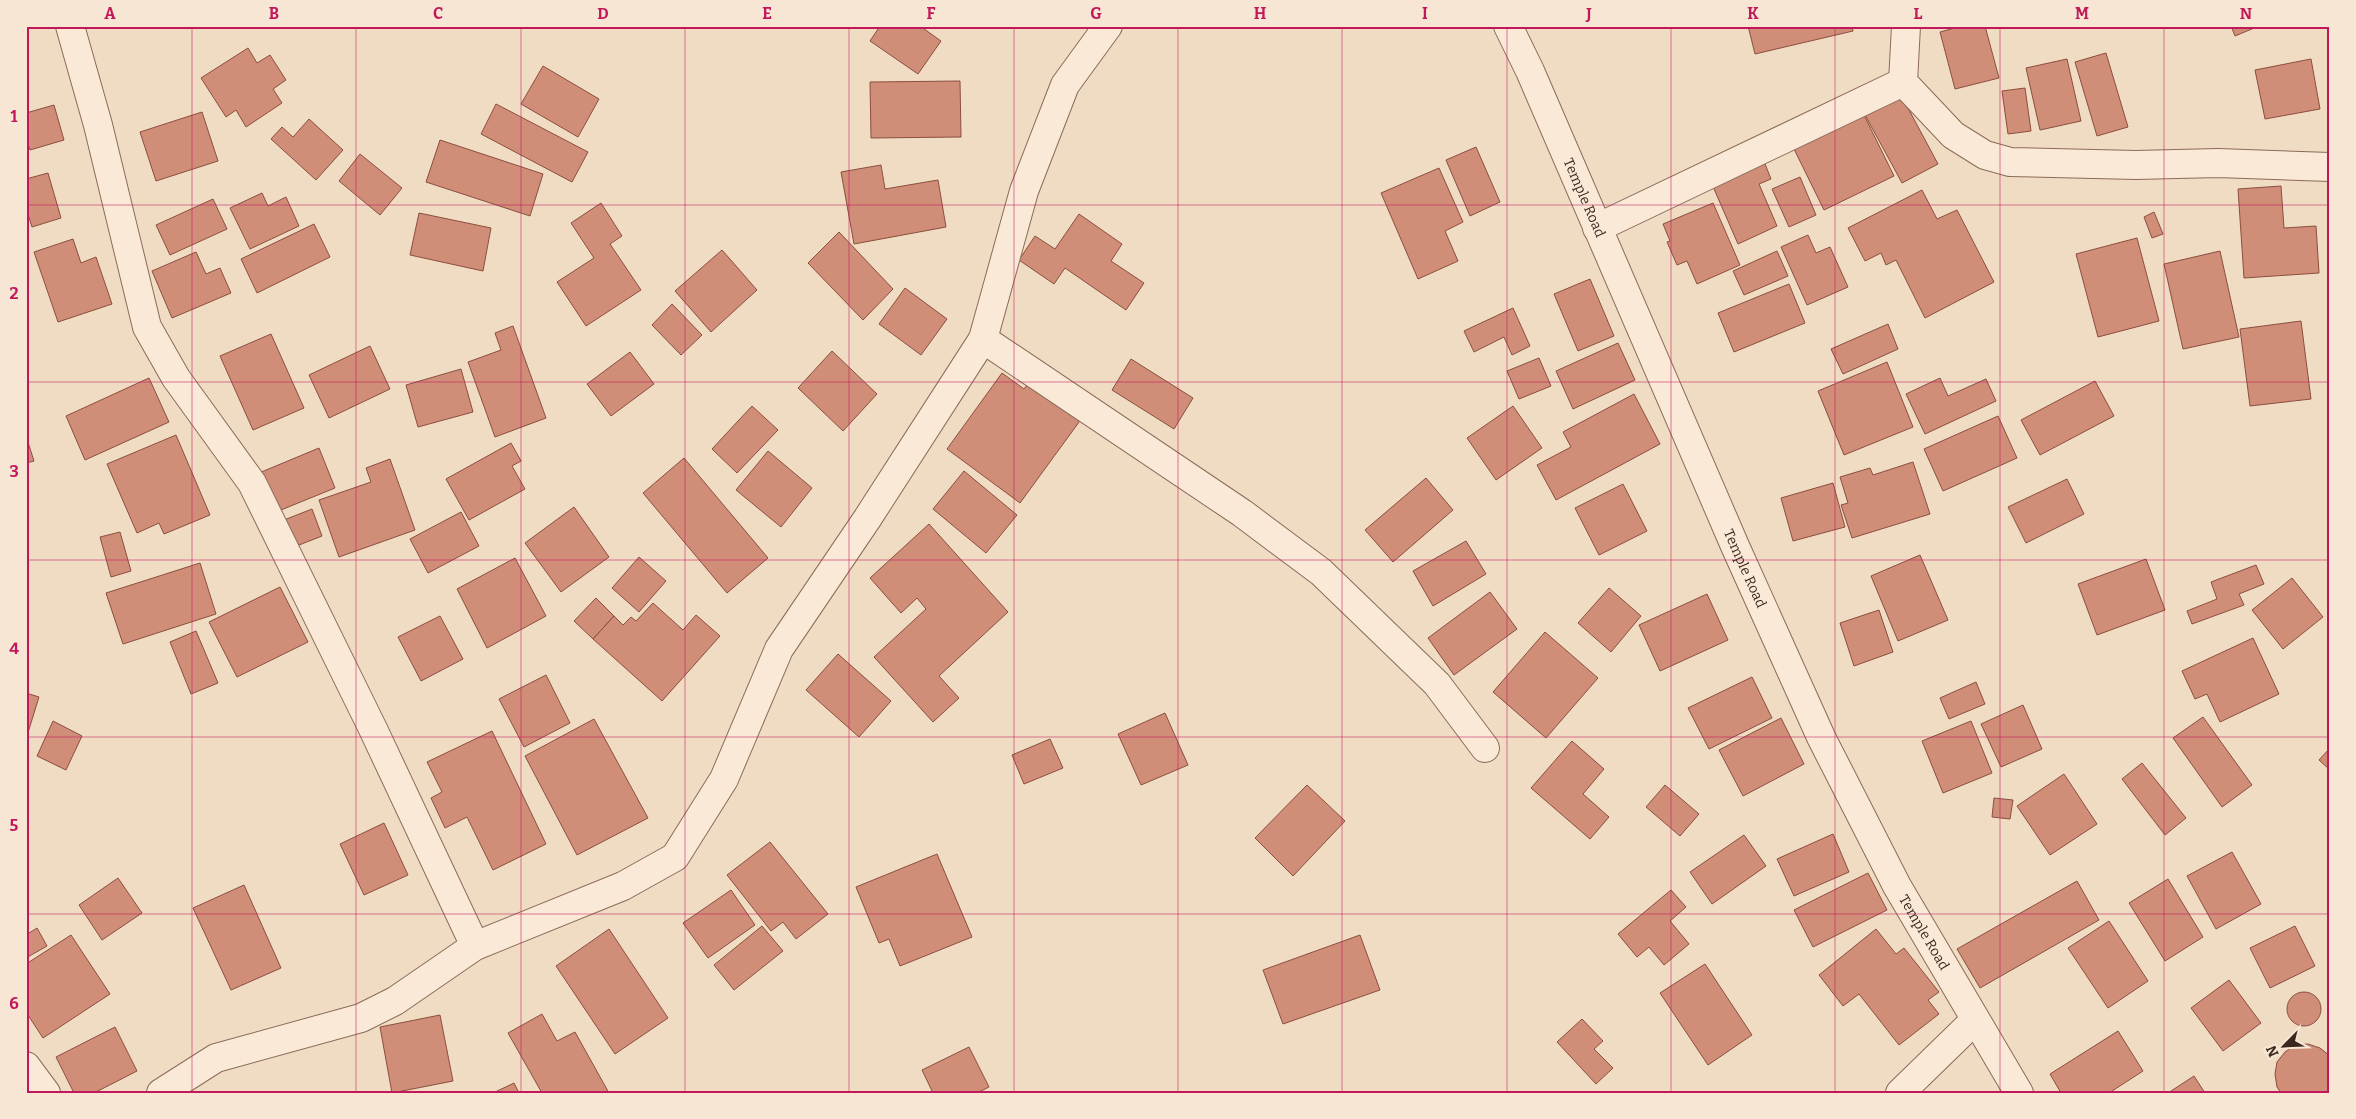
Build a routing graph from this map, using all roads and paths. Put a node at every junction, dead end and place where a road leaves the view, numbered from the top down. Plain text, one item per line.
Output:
1 (70, 26) edge
2 (1108, 26) edge
3 (1508, 26) edge
4 (1906, 26) edge
5 (1902, 82) junction
6 (2330, 167) edge
7 (1598, 228) junction
8 (983, 339) junction
9 (1485, 748) dead end
10 (475, 946) junction
11 (1976, 1020) junction
12 (26, 1066) edge
13 (46, 1093) edge
14 (161, 1093) edge
15 (1900, 1093) edge
16 (2019, 1093) edge

1 - 10 street
2 - 8 street
3 - 7 street, Temple Road
4 - 5 street
5 - 6 street
5 - 7 street
7 - 11 street, Temple Road
8 - 9 street
8 - 10 street
10 - 14 street
11 - 15 street
11 - 16 street, Temple Road
12 - 13 street

